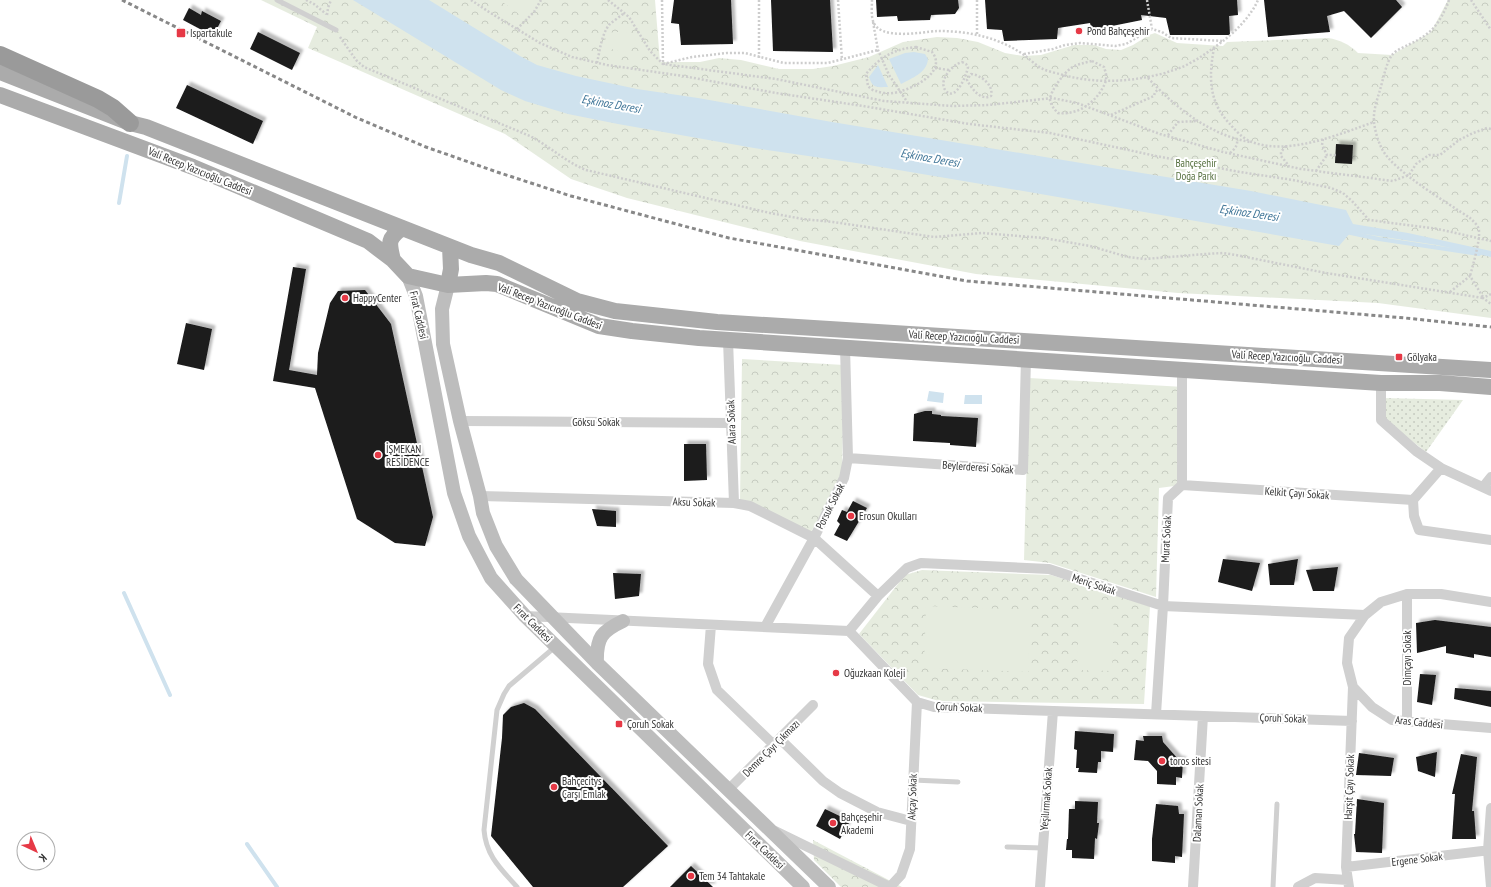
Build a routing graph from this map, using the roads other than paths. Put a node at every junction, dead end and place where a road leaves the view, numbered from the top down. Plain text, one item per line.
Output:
1 (276, 0) edge
2 (336, 30) road end
3 (0, 55) edge
4 (0, 72) edge
5 (0, 95) edge
6 (130, 123) junction
7 (402, 228) junction
8 (450, 247) junction
9 (393, 260) junction
10 (408, 276) junction
11 (448, 285) junction
12 (728, 340) junction
13 (846, 347) junction
14 (1026, 359) junction
15 (1182, 369) junction
16 (1491, 370) edge
17 (1381, 383) junction
18 (1491, 388) edge
19 (460, 421) junction
20 (731, 423) junction
21 (848, 458) junction
22 (1441, 468) junction
23 (1491, 477) edge
24 (1182, 485) junction
25 (1487, 489) edge
26 (480, 496) junction
27 (1413, 500) junction
28 (734, 503) junction
29 (814, 538) junction
30 (1491, 540) edge
31 (1407, 594) junction
32 (878, 596) junction
33 (1491, 602) edge
34 (1163, 606) junction
35 (1365, 615) junction
36 (525, 616) junction
37 (553, 618) junction
38 (623, 621) junction
39 (711, 625) junction
40 (764, 627) junction
41 (850, 632) junction
42 (556, 647) junction
43 (596, 662) junction
44 (1353, 687) junction
45 (917, 702) junction
46 (813, 705) dead end
47 (1053, 711) junction
48 (1156, 714) junction
49 (1203, 716) junction
50 (1352, 721) junction
51 (1407, 721) junction
52 (1491, 728) edge
53 (777, 742) junction
54 (913, 780) junction
55 (958, 782) dead end
56 (728, 790) junction
57 (1277, 804) dead end
58 (1491, 808) edge
59 (912, 821) junction
60 (768, 828) junction
61 (1007, 847) dead end
62 (1043, 848) junction
63 (1490, 850) edge
64 (1346, 867) junction
65 (1348, 884) edge
66 (518, 887) edge
67 (803, 887) edge
68 (829, 887) edge
69 (890, 887) edge
70 (1040, 887) edge
71 (1193, 887) edge
72 (1273, 887) edge
73 (1298, 887) edge
74 (1491, 887) edge

1 - 2 lane
3 - 6 highway
4 - 6 main road, Vali Recep Yazıcıoğlu Caddesi
5 - 9 main road, Vali Recep Yazıcıoğlu Caddesi
6 - 7 main road, Vali Recep Yazıcıoğlu Caddesi
7 - 8 main road, Vali Recep Yazıcıoğlu Caddesi
7 - 9 main road
8 - 11 main road
8 - 16 main road, Vali Recep Yazıcıoğlu Caddesi
9 - 10 main road, Vali Recep Yazıcıoğlu Caddesi
10 - 11 main road, Vali Recep Yazıcıoğlu Caddesi
10 - 36 main road, Fırat Caddesi
11 - 12 main road, Vali Recep Yazıcıoğlu Caddesi
11 - 19 main road, Fırat Caddesi
12 - 13 main road, Vali Recep Yazıcıoğlu Caddesi
12 - 20 street, Alara Sokak
13 - 14 main road, Vali Recep Yazıcıoğlu Caddesi
13 - 21 street, Porsuk Sokak
14 - 15 main road, Vali Recep Yazıcıoğlu Caddesi
14 - 21 street, Beylerderesi Sokak
15 - 17 main road, Vali Recep Yazıcıoğlu Caddesi
15 - 24 street
17 - 18 main road, Vali Recep Yazıcıoğlu Caddesi
17 - 22 street
19 - 20 street, Göksu Sokak
19 - 26 main road, Fırat Caddesi
20 - 28 street, Alara Sokak
21 - 29 street, Porsuk Sokak
22 - 25 street
22 - 27 street
23 - 25 street
24 - 27 street, Kelkit Çayı Sokak
24 - 34 street, Murat Sokak
26 - 28 street, Aksu Sokak
26 - 37 main road, Fırat Caddesi
27 - 30 street
28 - 29 street, Aksu Sokak
29 - 32 street, Aksu Sokak
29 - 40 street, Porsuk Sokak
31 - 33 street
31 - 35 street
31 - 51 street, Dimçayı Sokak
32 - 34 street, Meriç Sokak
32 - 41 street, Meriç Sokak
34 - 35 street, Meriç Sokak
34 - 48 street, Murat Sokak
35 - 44 street
36 - 37 street
36 - 42 main road, Fırat Caddesi
37 - 38 street
37 - 43 main road, Fırat Caddesi
38 - 39 street
38 - 43 main road
39 - 40 street
39 - 53 street
40 - 41 street
41 - 45 street
42 - 66 lane
42 - 67 main road, Fırat Caddesi
43 - 56 main road, Fırat Caddesi
44 - 50 street, Harşit Çayı Sokak
44 - 51 street, Aras Caddesi
45 - 47 street, Çoruh Sokak
45 - 54 street, Akçay Sokak
46 - 53 street, Demre Çayı Çıkmazı
47 - 48 street, Çoruh Sokak
47 - 62 street, Yeşilırmak Sokak
48 - 49 street, Çoruh Sokak
49 - 50 street, Çoruh Sokak
49 - 71 street, Dalaman Sokak
50 - 64 street, Harşit Çayı Sokak
51 - 52 street, Aras Caddesi
53 - 56 street, Demre Çayı Çıkmazı
53 - 59 street
54 - 55 lane
54 - 59 street, Akçay Sokak
56 - 60 main road, Fırat Caddesi
57 - 72 lane
58 - 63 street
59 - 69 street, Akçay Sokak
60 - 68 main road, Fırat Caddesi
60 - 69 street
61 - 62 lane
62 - 70 street, Yeşilırmak Sokak
63 - 64 street, Ergene Sokak
63 - 74 street
64 - 65 street, Harşit Çayı Sokak
65 - 73 street

